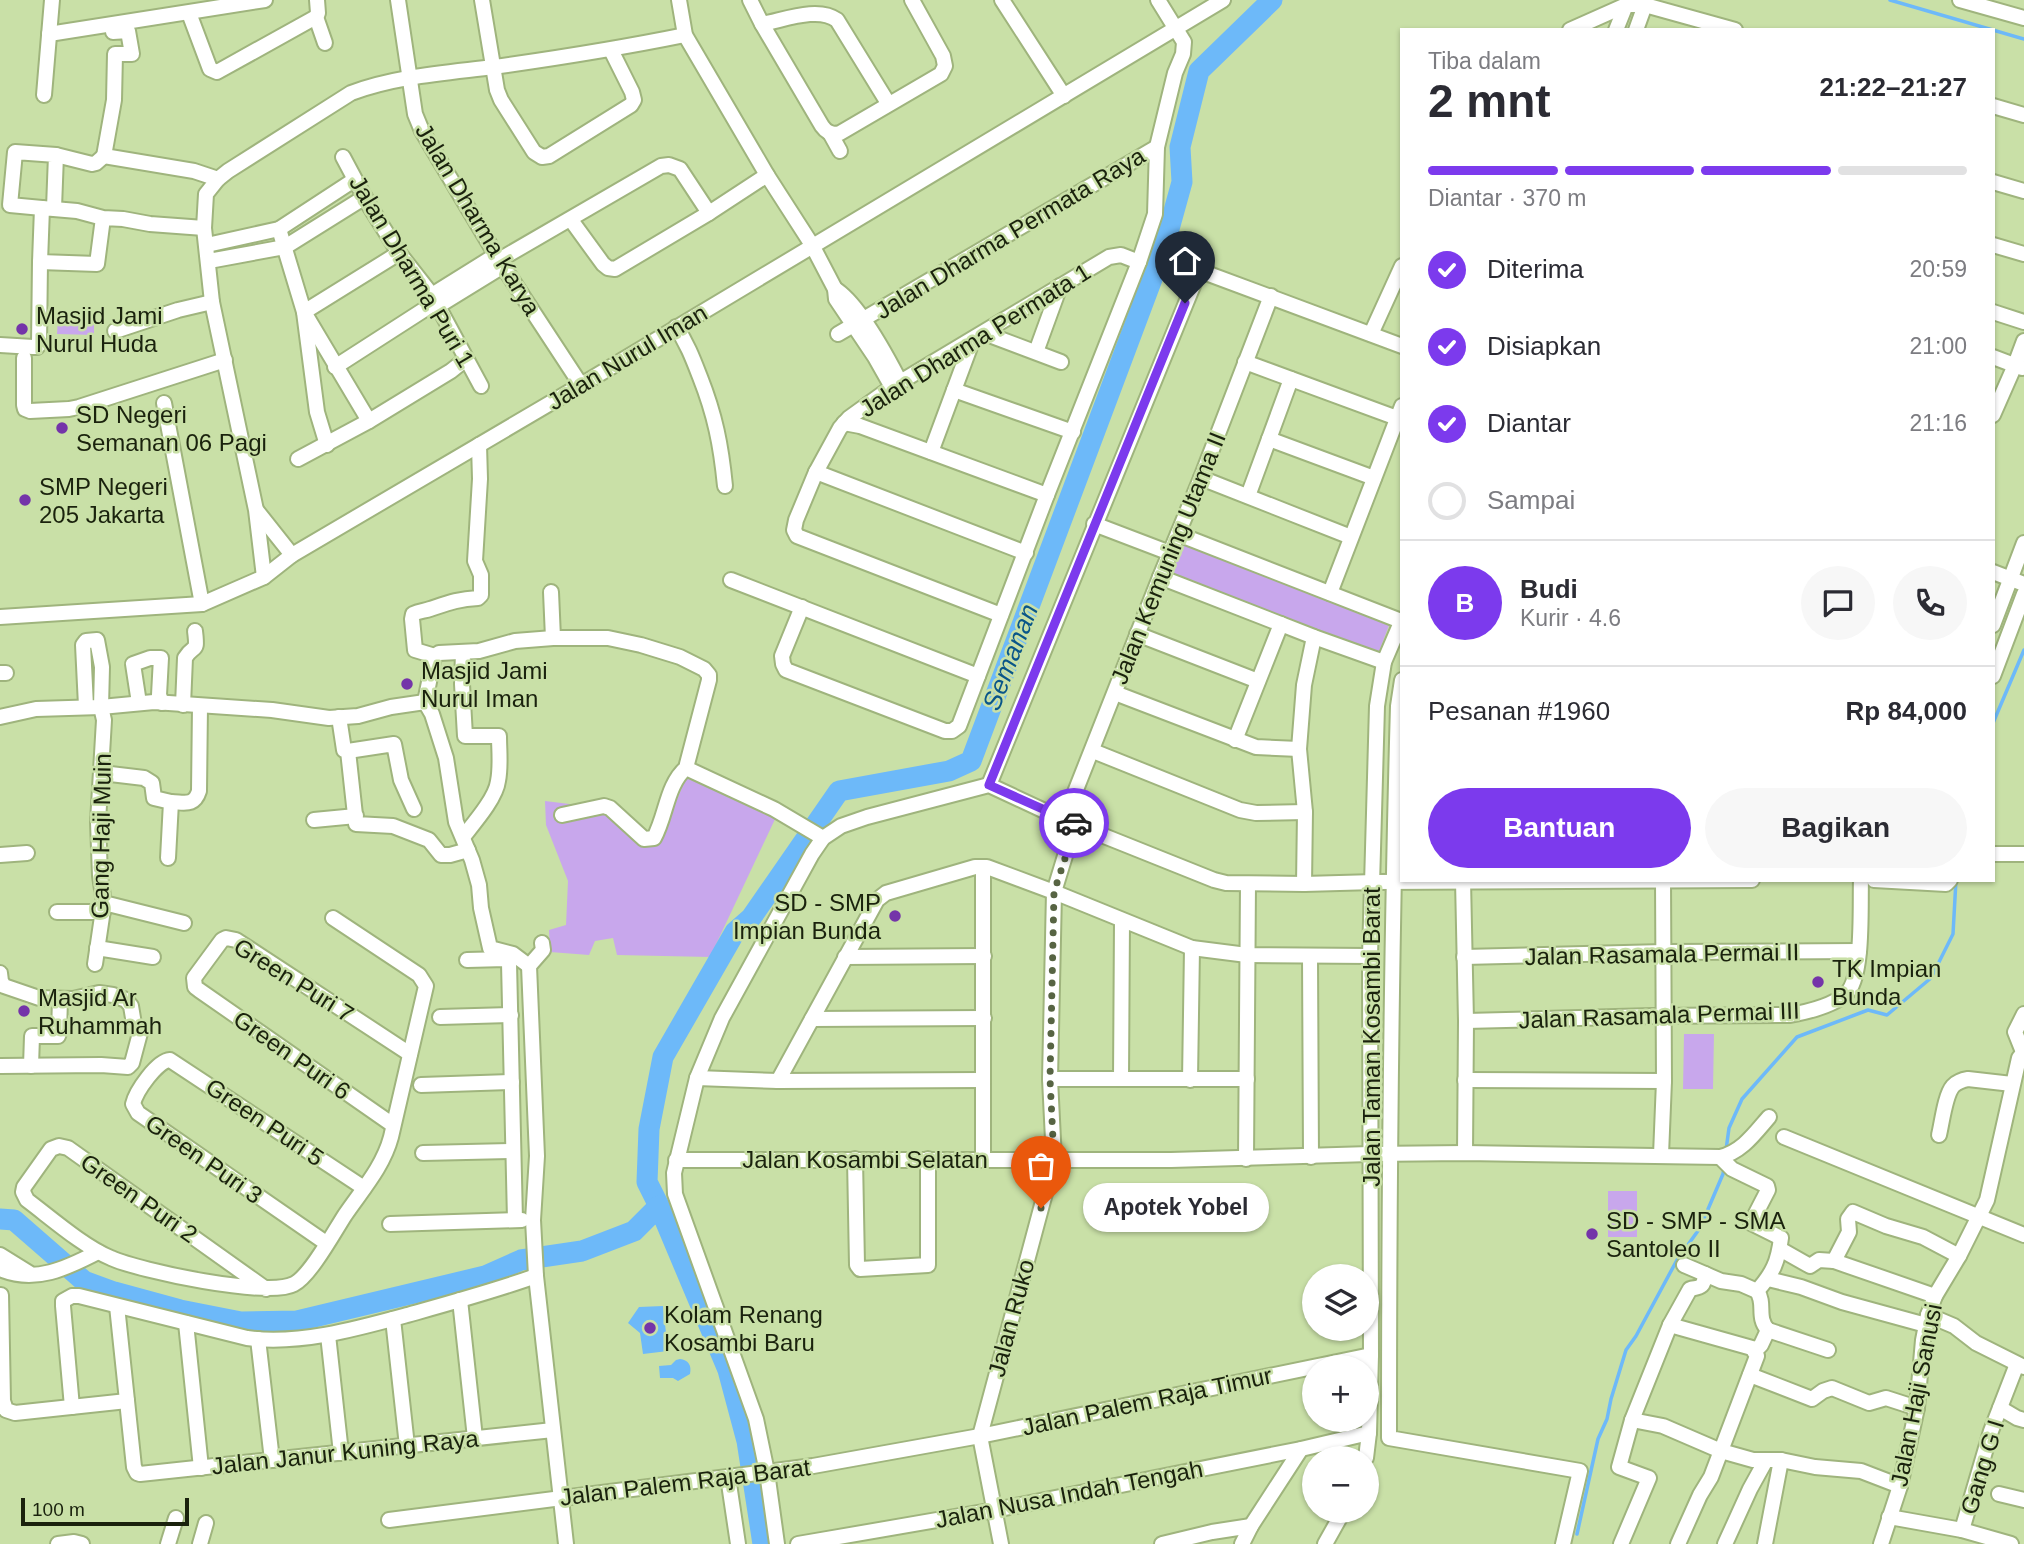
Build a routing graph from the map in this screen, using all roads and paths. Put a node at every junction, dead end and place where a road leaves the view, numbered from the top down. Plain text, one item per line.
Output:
1 (52, 0) edge
2 (265, 0) edge
3 (317, 0) edge
4 (398, 0) edge
5 (485, 0) edge
6 (679, 0) edge
7 (750, 0) edge
8 (912, 0) edge
9 (1002, 0) edge
10 (1158, 0) edge
11 (1223, 0) edge
12 (1960, 0) edge
13 (1981, 3) edge
14 (1626, 5) junction
15 (1645, 5) junction
16 (189, 13) junction
17 (316, 17) junction
18 (2024, 18) edge
19 (762, 24) junction
20 (104, 26) junction
21 (1574, 28) edge
22 (1617, 28) edge
23 (1637, 28) edge
24 (1728, 28) edge
25 (1175, 29) junction
26 (49, 34) junction
27 (685, 35) junction
28 (325, 43) dead end
29 (611, 50) junction
30 (493, 67) junction
31 (409, 77) junction
32 (44, 95) dead end
33 (1063, 96) junction
34 (888, 103) junction
35 (1995, 107) edge
36 (2024, 115) edge
37 (830, 133) junction
38 (1157, 146) junction
39 (840, 151) dead end
40 (55, 155) junction
41 (104, 156) junction
42 (343, 157) dead end
43 (767, 175) junction
44 (6, 176) edge
45 (218, 179) junction
46 (354, 180) junction
47 (1995, 183) edge
48 (2024, 191) edge
49 (365, 197) junction
50 (48, 208) junction
51 (709, 213) junction
52 (103, 218) junction
53 (571, 220) junction
54 (205, 228) junction
55 (279, 229) junction
56 (812, 245) junction
57 (208, 246) junction
58 (1995, 246) edge
59 (285, 247) junction
60 (400, 253) junction
61 (2024, 254) edge
62 (499, 260) junction
63 (209, 261) junction
64 (40, 262) junction
65 (1139, 262) junction
66 (1400, 270) edge
67 (1060, 286) junction
68 (1271, 296) junction
69 (435, 301) junction
70 (212, 302) junction
71 (304, 312) junction
72 (1995, 313) edge
73 (2024, 321) edge
74 (858, 323) junction
75 (676, 327) junction
76 (115, 331) dead end
77 (838, 334) dead end
78 (1371, 334) junction
79 (978, 336) junction
80 (2024, 341) edge
81 (0, 345) edge
82 (1400, 345) edge
83 (1036, 352) junction
84 (24, 358) dead end
85 (466, 359) junction
86 (1995, 359) edge
87 (225, 360) junction
88 (1060, 362) dead end
89 (1245, 362) junction
90 (335, 367) junction
91 (2020, 367) edge
92 (1291, 379) junction
93 (581, 385) junction
94 (896, 385) junction
95 (481, 386) dead end
96 (954, 390) junction
97 (164, 403) dead end
98 (1995, 411) edge
99 (1399, 412) edge
100 (369, 421) junction
101 (844, 423) junction
102 (1073, 432) junction
103 (1269, 439) junction
104 (327, 445) junction
105 (479, 445) junction
106 (931, 452) junction
107 (298, 460) dead end
108 (816, 472) junction
109 (1201, 478) junction
110 (1374, 478) junction
111 (725, 486) dead end
112 (1046, 495) junction
113 (1248, 496) junction
114 (256, 510) junction
115 (1094, 524) junction
116 (1178, 534) junction
117 (1351, 537) junction
118 (2024, 543) edge
119 (1026, 552) junction
120 (1170, 552) junction
121 (292, 555) junction
122 (1995, 573) edge
123 (264, 577) junction
124 (1160, 577) junction
125 (732, 580) dead end
126 (2018, 581) edge
127 (551, 592) dead end
128 (1330, 593) junction
129 (2024, 594) edge
130 (202, 604) junction
131 (802, 607) junction
132 (1001, 615) junction
133 (0, 617) edge
134 (1400, 621) edge
135 (1995, 621) edge
136 (1400, 623) edge
137 (1281, 624) junction
138 (195, 631) dead end
139 (1138, 634) junction
140 (1314, 637) junction
141 (553, 638) junction
142 (463, 652) junction
143 (435, 656) junction
144 (1384, 662) junction
145 (1995, 671) edge
146 (978, 676) junction
147 (1258, 681) junction
148 (1115, 693) junction
149 (1400, 693) edge
150 (425, 702) junction
151 (139, 703) junction
152 (162, 703) junction
153 (183, 705) junction
154 (86, 706) junction
155 (200, 706) junction
156 (101, 707) junction
157 (0, 717) edge
158 (339, 717) junction
159 (1235, 740) junction
160 (1299, 749) junction
161 (348, 751) junction
162 (1093, 751) junction
163 (687, 767) junction
164 (102, 773) junction
165 (989, 785) junction
166 (171, 802) junction
167 (414, 809) dead end
168 (1305, 812) junction
169 (562, 815) dead end
170 (356, 816) junction
171 (314, 820) dead end
172 (1070, 822) junction
173 (822, 836) junction
174 (466, 844) junction
175 (27, 853) dead end
176 (2024, 853) edge
177 (1995, 854) edge
178 (0, 855) edge
179 (168, 858) dead end
180 (983, 867) junction
181 (1382, 882) junction
182 (1400, 882) edge
183 (1463, 882) edge
184 (1663, 882) edge
185 (1861, 882) edge
186 (1928, 882) edge
187 (1948, 882) edge
188 (1248, 884) junction
189 (1304, 884) junction
190 (1054, 892) junction
191 (103, 908) junction
192 (57, 912) dead end
193 (333, 918) dead end
194 (1122, 921) junction
195 (184, 923) dead end
196 (542, 943) dead end
197 (97, 948) junction
198 (1192, 948) junction
199 (1859, 951) junction
200 (1664, 952) junction
201 (1247, 955) junction
202 (984, 956) junction
203 (1310, 956) junction
204 (1370, 956) junction
205 (153, 957) dead end
206 (845, 957) junction
207 (1464, 957) junction
208 (467, 960) dead end
209 (95, 964) dead end
210 (529, 966) junction
211 (0, 973) edge
212 (194, 982) joint
213 (60, 999) junction
214 (2024, 1014) edge
215 (511, 1015) junction
216 (1664, 1016) junction
217 (440, 1017) dead end
218 (984, 1018) junction
219 (812, 1019) junction
220 (1466, 1021) junction
221 (2023, 1052) edge
222 (410, 1054) junction
223 (166, 1060) joint
224 (0, 1066) edge
225 (31, 1066) junction
226 (697, 1078) junction
227 (1050, 1079) junction
228 (1121, 1079) junction
229 (1247, 1079) junction
230 (984, 1080) junction
231 (1190, 1080) junction
232 (1465, 1080) junction
233 (778, 1081) junction
234 (512, 1082) junction
235 (1664, 1082) junction
236 (2012, 1084) junction
237 (421, 1085) dead end
238 (1769, 1117) dead end
239 (393, 1125) junction
240 (1939, 1135) dead end
241 (1784, 1137) dead end
242 (513, 1151) junction
243 (423, 1153) dead end
244 (1378, 1153) junction
245 (1465, 1153) junction
246 (1661, 1155) junction
247 (1311, 1157) junction
248 (1720, 1157) junction
249 (855, 1159) junction
250 (928, 1159) junction
251 (984, 1159) junction
252 (1246, 1159) junction
253 (676, 1160) junction
254 (1054, 1160) junction
255 (364, 1188) junction
256 (1980, 1216) junction
257 (515, 1220) junction
258 (533, 1220) junction
259 (390, 1224) dead end
260 (2024, 1235) edge
261 (326, 1243) junction
262 (1780, 1249) junction
263 (0, 1255) edge
264 (91, 1255) junction
265 (1959, 1256) junction
266 (1834, 1261) junction
267 (1684, 1265) dead end
268 (0, 1269) edge
269 (536, 1273) junction
270 (30, 1274) junction
271 (1705, 1274) junction
272 (1768, 1279) junction
273 (266, 1289) junction
274 (1757, 1291) junction
275 (1, 1294) edge
276 (1935, 1296) junction
277 (460, 1300) junction
278 (117, 1306) junction
279 (393, 1319) junction
280 (1927, 1320) junction
281 (186, 1323) junction
282 (1670, 1325) junction
283 (1768, 1330) junction
284 (328, 1335) junction
285 (258, 1339) junction
286 (1828, 1350) dead end
287 (1755, 1351) junction
288 (1371, 1355) edge
289 (2020, 1366) edge
290 (1302, 1369) edge
291 (1750, 1374) junction
292 (127, 1401) junction
293 (72, 1407) junction
294 (1917, 1408) junction
295 (2000, 1408) junction
296 (1632, 1420) junction
297 (2024, 1420) edge
298 (553, 1430) junction
299 (1369, 1433) joint
300 (980, 1436) junction
301 (475, 1438) junction
302 (407, 1446) junction
303 (1367, 1446) edge
304 (1301, 1449) junction
305 (1721, 1451) junction
306 (341, 1453) junction
307 (1766, 1460) junction
308 (1781, 1460) junction
309 (272, 1461) junction
310 (201, 1468) junction
311 (764, 1472) junction
312 (732, 1476) junction
313 (1900, 1486) junction
314 (1999, 1494) dead end
315 (562, 1498) junction
316 (2024, 1500) edge
317 (995, 1510) junction
318 (1889, 1517) junction
319 (176, 1518) dead end
320 (389, 1520) dead end
321 (206, 1523) dead end
322 (1337, 1523) edge
323 (1251, 1526) junction
324 (1962, 1530) junction
325 (1212, 1538) edge
326 (58, 1544) edge
327 (82, 1544) edge
328 (168, 1544) edge
329 (200, 1544) edge
330 (566, 1544) edge
331 (738, 1544) edge
332 (777, 1544) edge
333 (798, 1544) edge
334 (1001, 1544) edge
335 (1162, 1544) edge
336 (1242, 1544) edge
337 (1325, 1544) edge
338 (1563, 1544) edge
339 (1621, 1544) edge
340 (1678, 1544) edge
341 (1725, 1544) edge
342 (1765, 1544) edge
343 (1881, 1544) edge
344 (2011, 1544) edge

1 - 26 street
2 - 16 street
3 - 17 street
4 - 31 street, Jalan Dharma Karya
5 - 30 street
6 - 27 street
7 - 19 street
8 - 34 street
9 - 33 street
10 - 25 street
11 - 25 street, Jalan Nurul Iman
12 - 13 street
13 - 18 street
14 - 15 street
14 - 21 street
14 - 22 street
15 - 23 street
15 - 24 street
16 - 17 street
16 - 20 street
17 - 28 street
19 - 34 street
19 - 37 street
20 - 26 street
20 - 41 street
25 - 33 street, Jalan Nurul Iman
25 - 38 street
26 - 32 street
27 - 29 street
27 - 43 street, Jalan Dharma Permata Raya
29 - 30 street
29 - 30 street
30 - 31 street
31 - 45 street
31 - 62 street, Jalan Dharma Karya
33 - 56 street, Jalan Nurul Iman
34 - 37 street
35 - 36 street
37 - 39 street
38 - 65 street
38 - 74 street, Jalan Dharma Permata Raya
40 - 41 street
40 - 44 street
40 - 50 street
41 - 45 street
42 - 46 street, Jalan Dharma Puri 1
43 - 51 street
43 - 56 street, Jalan Dharma Permata Raya
44 - 50 street
45 - 54 street
46 - 49 street, Jalan Dharma Puri 1
46 - 55 street
47 - 48 street
49 - 59 street
49 - 60 street, Jalan Dharma Puri 1
50 - 52 street
50 - 64 street
51 - 53 street
51 - 53 street
52 - 54 street
52 - 64 street
53 - 62 street
54 - 57 street
55 - 57 street
55 - 59 street
56 - 74 street, Jalan Dharma Permata Raya
56 - 75 street, Jalan Nurul Iman
57 - 63 street
58 - 61 street
59 - 63 street
59 - 71 street
60 - 69 street, Jalan Dharma Puri 1
60 - 71 street
62 - 69 street
62 - 93 street, Jalan Dharma Karya
63 - 70 street
64 - 81 street
65 - 67 street, Jalan Dharma Permata 1
65 - 102 street
66 - 78 street
67 - 79 street, Jalan Dharma Permata 1
67 - 83 street
68 - 78 street
68 - 89 street, Jalan Kemuning Utama II
68 - 115 street
69 - 85 street, Jalan Dharma Puri 1
69 - 90 street
70 - 76 street
70 - 87 street
71 - 90 street
71 - 104 street
72 - 73 street
74 - 77 street, Jalan Dharma Permata Raya
74 - 94 street, Jalan Dharma Permata Raya
75 - 93 street, Jalan Nurul Iman
75 - 111 street
78 - 82 street
79 - 83 street
79 - 94 street, Jalan Dharma Permata 1
79 - 96 street
80 - 91 street
83 - 88 street
84 - 87 street
85 - 95 street, Jalan Dharma Puri 1
85 - 100 street
86 - 91 street
87 - 114 street
89 - 92 street
89 - 109 street, Jalan Kemuning Utama II
90 - 100 street
91 - 98 street
92 - 99 street
92 - 103 street
93 - 105 street, Jalan Nurul Iman
94 - 101 street, Jalan Dharma Permata 1
96 - 102 street
96 - 106 street
97 - 130 street
99 - 110 street
100 - 104 street
101 - 106 street
101 - 108 street, Jalan Dharma Permata 1
102 - 112 street
103 - 110 street
103 - 113 street
104 - 107 street
105 - 121 street, Jalan Nurul Iman
105 - 143 street
106 - 112 street
108 - 119 street
108 - 132 street, Jalan Dharma Permata 1
109 - 113 street
109 - 116 street, Jalan Kemuning Utama II
110 - 117 street
112 - 119 street
113 - 117 street
114 - 121 street
114 - 123 street
115 - 120 street
115 - 165 street
116 - 120 street, Jalan Kemuning Utama II
116 - 128 street
117 - 128 street
118 - 126 street
119 - 132 street
120 - 124 street, Jalan Kemuning Utama II
121 - 123 street, Jalan Nurul Iman
122 - 126 street
123 - 130 street, Jalan Nurul Iman
124 - 137 street
124 - 139 street, Jalan Kemuning Utama II
125 - 131 street
126 - 135 street
127 - 141 street
128 - 134 street
129 - 145 street
130 - 133 street, Jalan Nurul Iman
131 - 146 street
131 - 146 street
132 - 146 street
136 - 144 street, Jalan Taman Kosambi Barat
137 - 140 street
137 - 147 street
138 - 153 street
139 - 147 street
139 - 148 street, Jalan Kemuning Utama II
140 - 144 street
140 - 160 street
141 - 142 street
141 - 163 street
142 - 143 street
142 - 174 street
143 - 150 street
144 - 181 street, Jalan Taman Kosambi Barat
147 - 159 street
148 - 159 street
148 - 162 street, Jalan Kemuning Utama II
149 - 181 street, Jalan Taman Kosambi Barat
150 - 158 street
150 - 174 street
151 - 152 street
151 - 152 street
151 - 156 street
152 - 153 street
153 - 155 street
154 - 156 street
154 - 156 street, Gang Haji Muin
154 - 157 street
155 - 158 street
155 - 166 street
156 - 164 street, Gang Haji Muin
158 - 161 street
159 - 160 street
160 - 168 street
161 - 167 street
161 - 170 street
162 - 168 street
162 - 172 street, Jalan Kemuning Utama II
163 - 169 street
163 - 173 street
164 - 166 street
164 - 191 street, Gang Haji Muin
165 - 172 street
165 - 173 street
166 - 179 street
168 - 189 street
170 - 171 street
170 - 174 street
172 - 188 street
172 - 190 street, Jalan Kemuning Utama II
173 - 226 street
174 - 210 street
175 - 178 street
176 - 177 street
180 - 190 street
180 - 202 street
180 - 206 street
181 - 182 street
181 - 189 street
181 - 204 street, Jalan Taman Kosambi Barat
181 - 244 street, Jalan Taman Kosambi Barat
183 - 207 street
184 - 200 street
185 - 199 street
186 - 187 street
188 - 189 street
188 - 201 street
190 - 194 street
190 - 227 street, Jalan Kemuning Utama II
191 - 192 street
191 - 195 street
191 - 197 street, Gang Haji Muin
193 - 222 street
194 - 198 street
194 - 228 street
196 - 210 street
197 - 205 street
197 - 209 street, Gang Haji Muin
198 - 201 street
198 - 231 street
199 - 200 street, Jalan Rasamala Permai II
199 - 216 street, Jalan Rasamala Permai III
200 - 207 street, Jalan Rasamala Permai II
200 - 216 street
201 - 203 street
201 - 229 street
202 - 206 street
202 - 218 street
203 - 204 street
203 - 247 street
204 - 244 street, Jalan Taman Kosambi Barat
206 - 219 street
207 - 220 street
208 - 215 street
210 - 258 street
211 - 213 street
212 - 222 street, Green Puri 7
212 - 239 street, Green Puri 6
213 - 225 street
213 - 225 street
214 - 221 street
215 - 217 street
215 - 234 street
216 - 220 street, Jalan Rasamala Permai III
216 - 235 street
218 - 219 street
218 - 230 street
219 - 233 street
220 - 232 street
221 - 236 street, Jalan Haji Sanusi
222 - 239 street
223 - 255 street, Green Puri 5
223 - 261 street, Green Puri 3
224 - 225 street
226 - 233 street
226 - 253 street
227 - 228 street
227 - 254 street, Jalan Ruko
228 - 231 street
229 - 231 street
229 - 252 street
230 - 233 street
230 - 251 street
232 - 235 street
232 - 245 street
234 - 237 street
234 - 242 street
235 - 246 street
236 - 240 street
236 - 256 street, Jalan Haji Sanusi
238 - 248 street
239 - 255 street
241 - 256 street
242 - 243 street
242 - 257 street
244 - 245 street, Jalan Kosambi Selatan
244 - 247 street, Jalan Kosambi Selatan
244 - 288 street, Jalan Taman Kosambi Barat
244 - 338 street, Jalan Taman Kosambi Barat
245 - 246 street, Jalan Kosambi Selatan
246 - 248 street, Jalan Kosambi Selatan
247 - 252 street, Jalan Kosambi Selatan
248 - 262 street
249 - 250 street, Jalan Kosambi Selatan
249 - 250 street
249 - 253 street, Jalan Kosambi Selatan
250 - 251 street, Jalan Kosambi Selatan
251 - 254 street, Jalan Kosambi Selatan
252 - 254 street, Jalan Kosambi Selatan
253 - 311 street
254 - 300 street, Jalan Ruko
255 - 261 street
256 - 260 street
256 - 265 street, Jalan Haji Sanusi
257 - 258 street
257 - 259 street
258 - 269 street
261 - 273 street
262 - 266 street
262 - 272 street
263 - 270 street
264 - 270 street
264 - 273 street
264 - 273 street, Green Puri 2
265 - 266 street
265 - 276 street, Jalan Haji Sanusi
266 - 276 street
267 - 271 street
268 - 270 street
269 - 277 street
269 - 298 street
271 - 274 street
271 - 282 street
272 - 274 street
272 - 280 street
274 - 283 street
275 - 293 street
276 - 280 street, Jalan Haji Sanusi
277 - 279 street
277 - 301 street
278 - 281 street
278 - 292 street
278 - 293 street
279 - 284 street
279 - 302 street
280 - 289 street
280 - 294 street, Jalan Haji Sanusi
281 - 285 street
281 - 310 street
282 - 287 street
282 - 296 street
283 - 286 street
283 - 287 street
284 - 285 street
284 - 306 street
285 - 309 street
287 - 291 street
289 - 295 street, Gang G I
290 - 300 street, Jalan Palem Raja Timur
291 - 294 street
291 - 305 street
292 - 293 street
292 - 310 street, Jalan Janur Kuning Raya
294 - 313 street, Jalan Haji Sanusi
295 - 297 street
295 - 324 street, Gang G I
296 - 305 street
296 - 339 street
298 - 301 street, Jalan Janur Kuning Raya
298 - 315 street
299 - 303 street, Jalan Taman Kosambi Barat
299 - 304 street, Jalan Nusa Indah Tengah
300 - 311 street, Jalan Palem Raja Barat
300 - 317 street
301 - 302 street, Jalan Janur Kuning Raya
302 - 306 street, Jalan Janur Kuning Raya
304 - 317 street, Jalan Nusa Indah Tengah
304 - 323 street
305 - 307 street
305 - 340 street
306 - 309 street, Jalan Janur Kuning Raya
307 - 308 street
307 - 341 street
308 - 313 street
308 - 342 street
309 - 310 street, Jalan Janur Kuning Raya
311 - 312 street, Jalan Palem Raja Barat
311 - 332 street
312 - 315 street, Jalan Palem Raja Barat
312 - 331 street
313 - 318 street, Jalan Haji Sanusi
314 - 316 street
315 - 320 street, Jalan Palem Raja Barat
315 - 330 street
317 - 333 street, Jalan Nusa Indah Tengah
317 - 334 street
318 - 324 street
318 - 343 street, Jalan Haji Sanusi
319 - 328 street
321 - 329 street
322 - 337 street
323 - 325 street
323 - 336 street
324 - 344 street
325 - 335 street
326 - 327 street

